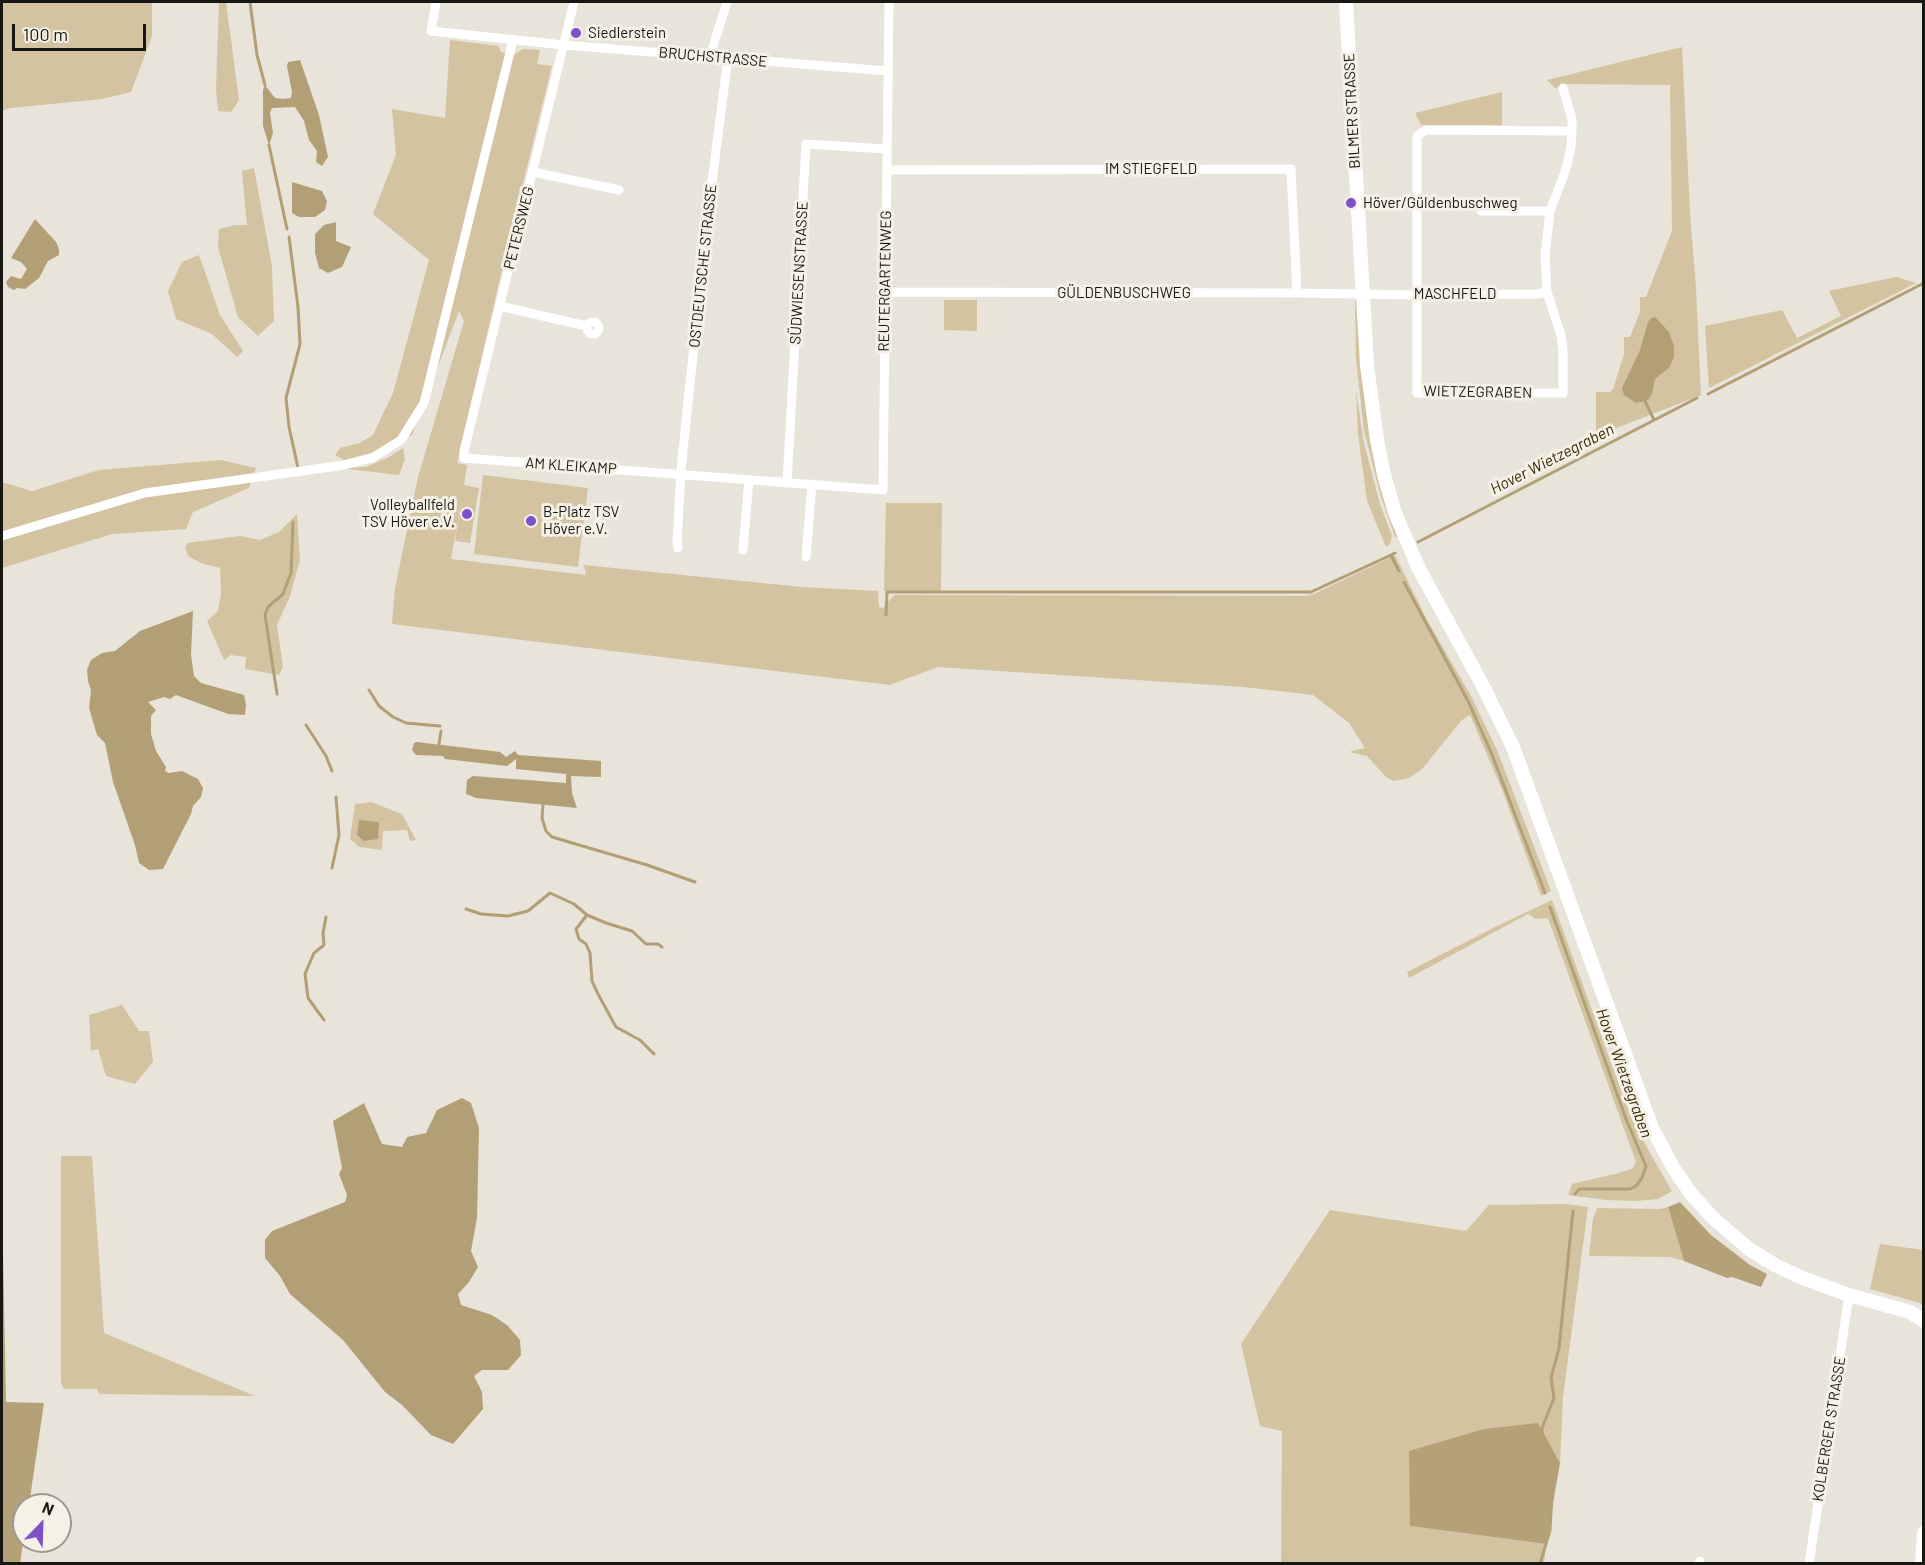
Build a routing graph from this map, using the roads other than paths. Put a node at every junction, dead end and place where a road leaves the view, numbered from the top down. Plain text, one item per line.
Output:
1 (436, 2) edge
2 (574, 2) edge
3 (727, 2) edge
4 (889, 2) edge
5 (1346, 2) edge
6 (513, 40) junction
7 (564, 45) junction
8 (710, 56) junction
9 (728, 58) junction
10 (888, 71) junction
11 (1563, 88) dead end
12 (1572, 131) junction
13 (886, 149) junction
14 (887, 170) junction
15 (533, 172) junction
16 (620, 190) dead end
17 (1481, 211) dead end
18 (1550, 212) junction
19 (885, 292) junction
20 (1547, 292) junction
21 (1297, 293) junction
22 (1364, 293) junction
23 (1417, 295) junction
24 (500, 306) junction
25 (586, 326) dead end
26 (464, 454) joint
27 (682, 475) junction
28 (749, 480) junction
29 (787, 483) junction
30 (812, 484) junction
31 (883, 490) joint
32 (2, 536) edge
33 (678, 548) dead end
34 (743, 550) dead end
35 (806, 557) dead end
36 (1849, 1294) junction
37 (1923, 1321) edge
38 (1923, 1533) edge
39 (1809, 1563) edge
40 (1922, 1563) edge

1 - 6 street, BRUCHSTRASSE
2 - 7 street, PETERSWEG
3 - 8 street
4 - 10 street, REUTERGARTENWEG
5 - 22 street, BILMER STRASSE
6 - 7 street, BRUCHSTRASSE
6 - 32 street
7 - 8 street, BRUCHSTRASSE
7 - 15 street, PETERSWEG
8 - 9 street, BRUCHSTRASSE
9 - 10 street, BRUCHSTRASSE
9 - 27 street, OSTDEUTSCHE STRASSE
10 - 13 street, REUTERGARTENWEG
11 - 12 street
12 - 18 street
12 - 23 street
13 - 14 street, REUTERGARTENWEG
13 - 29 street, SÜDWIESENSTRASSE
14 - 19 street, REUTERGARTENWEG
14 - 21 street, IM STIEGFELD
15 - 16 street
15 - 24 street, PETERSWEG
17 - 18 street
18 - 20 street
19 - 21 street, GÜLDENBUSCHWEG
19 - 31 street, REUTERGARTENWEG
20 - 23 street, MASCHFELD
20 - 23 street, WIETZEGRABEN
21 - 22 street, GÜLDENBUSCHWEG
22 - 23 street, MASCHFELD
22 - 36 street, BILMER STRASSE
24 - 25 street
24 - 26 street, PETERSWEG
26 - 27 street, AM KLEIKAMP
27 - 28 street, AM KLEIKAMP
27 - 33 street
28 - 29 street, AM KLEIKAMP
28 - 34 street
29 - 30 street, AM KLEIKAMP
30 - 31 street, AM KLEIKAMP
30 - 35 street
36 - 37 street, BILMER STRASSE
36 - 39 street, KOLBERGER STRASSE
38 - 40 street

